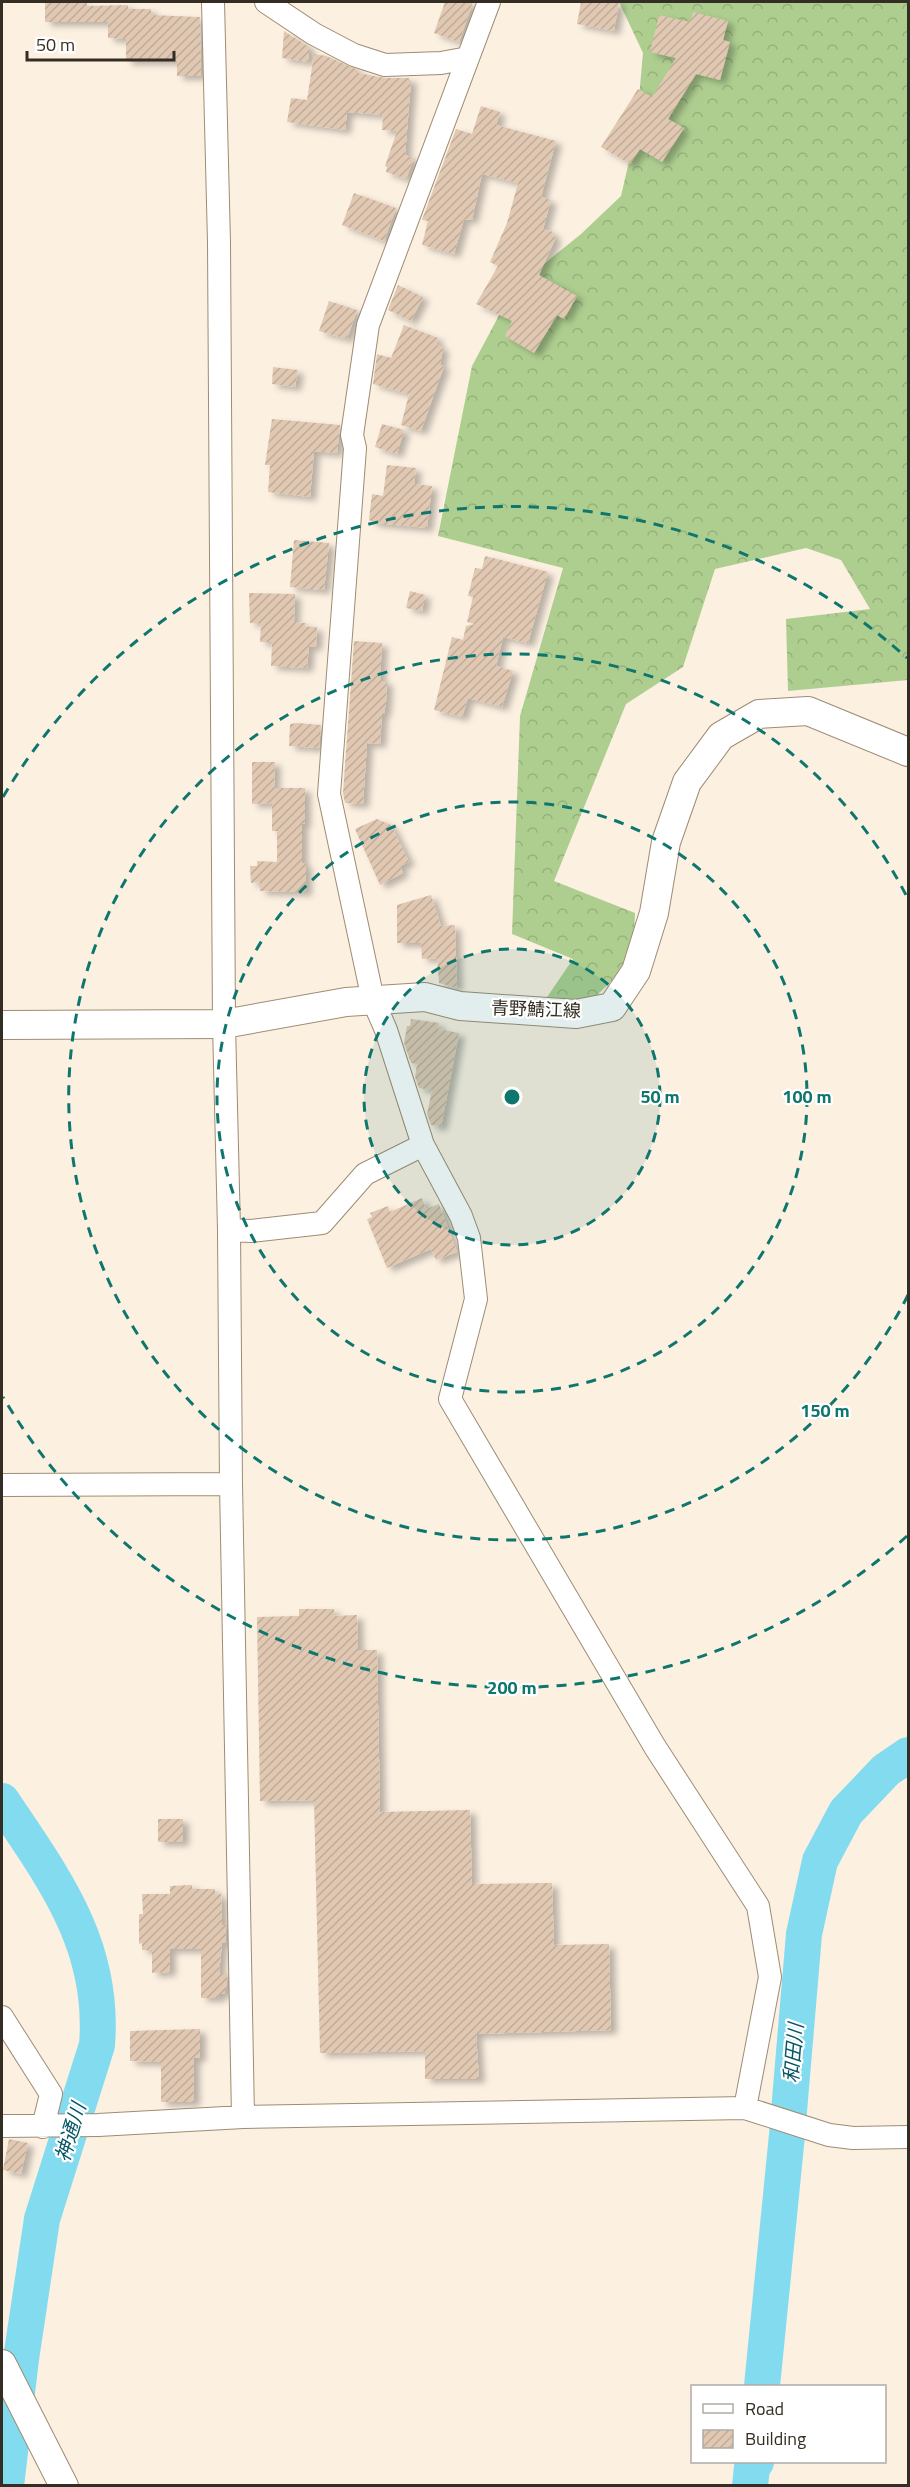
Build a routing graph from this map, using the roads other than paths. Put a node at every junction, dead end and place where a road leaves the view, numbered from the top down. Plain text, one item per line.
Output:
1 (213, 2) edge
2 (266, 2) edge
3 (489, 2) edge
4 (468, 58) junction
5 (909, 752) edge
6 (373, 1000) junction
7 (224, 1024) junction
8 (2, 1025) edge
9 (423, 1145) junction
10 (229, 1230) junction
11 (231, 1484) junction
12 (2, 1485) edge
13 (2, 2017) edge
14 (750, 2109) junction
15 (243, 2117) junction
16 (2, 2126) edge
17 (43, 2127) junction
18 (909, 2137) edge
19 (2, 2364) edge
20 (64, 2486) edge

1 - 7 street
2 - 4 street
3 - 4 street
4 - 6 street
5 - 6 main road, 青野鯖江線
6 - 7 main road, 青野鯖江線
6 - 9 street
7 - 8 main road, 青野鯖江線
7 - 10 street
9 - 10 street
9 - 14 street
10 - 11 street
11 - 12 street
11 - 15 street
13 - 17 street
14 - 15 street
14 - 18 street
15 - 17 street
16 - 17 street
19 - 20 main road

